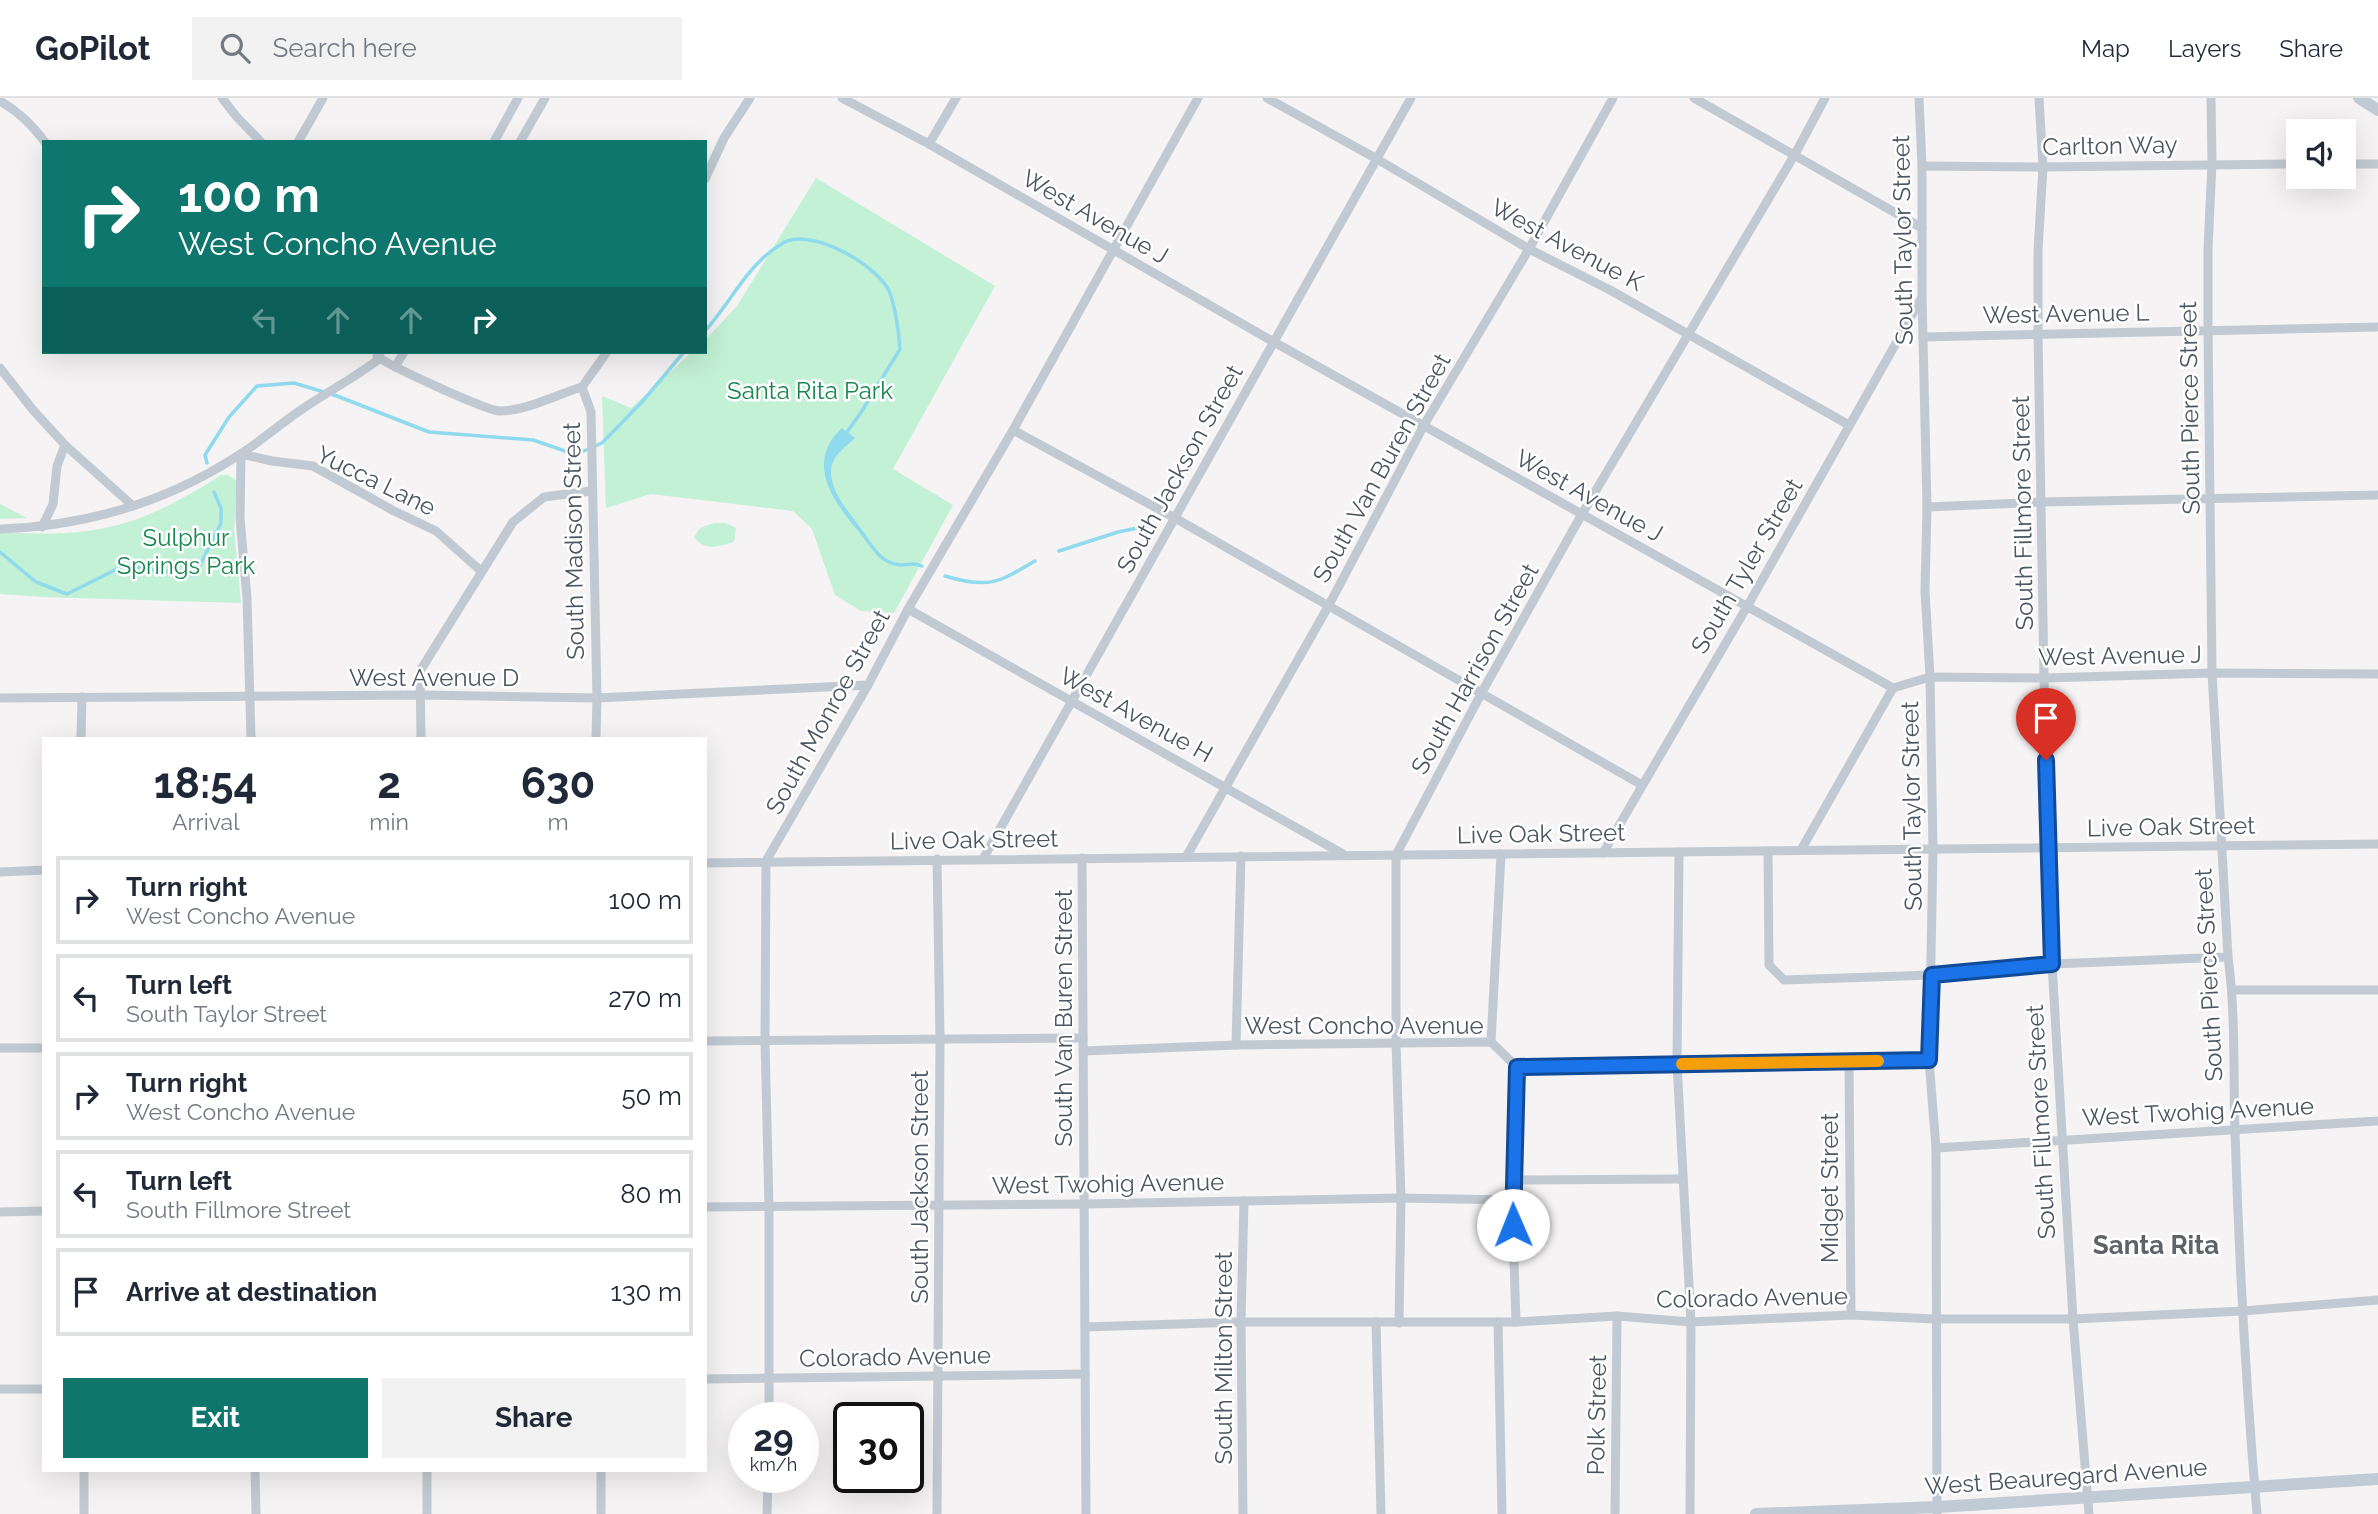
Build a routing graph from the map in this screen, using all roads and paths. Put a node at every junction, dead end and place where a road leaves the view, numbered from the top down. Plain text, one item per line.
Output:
1 (222, 98) edge
2 (323, 98) edge
3 (518, 98) edge
4 (545, 98) edge
5 (750, 98) edge
6 (842, 98) edge
7 (956, 98) edge
8 (1198, 98) edge
9 (1267, 98) edge
10 (1411, 98) edge
11 (1613, 98) edge
12 (1694, 98) edge
13 (1825, 98) edge
14 (1919, 98) edge
15 (2039, 98) edge
16 (2211, 98) edge
17 (2359, 98) edge
18 (0, 100) edge
19 (2378, 110) edge
20 (44, 140) edge
21 (259, 140) edge
22 (300, 140) edge
23 (495, 140) edge
24 (521, 140) edge
25 (929, 144) junction
26 (1795, 154) junction
27 (1377, 159) junction
28 (2212, 163) junction
29 (2286, 164) edge
30 (2356, 164) edge
31 (2378, 164) edge
32 (1922, 166) junction
33 (2043, 167) junction
34 (707, 176) edge
35 (1922, 228) junction
36 (1113, 249) junction
37 (1529, 249) junction
38 (1922, 296) junction
39 (2378, 327) edge
40 (2208, 330) junction
41 (1688, 333) junction
42 (2038, 334) junction
43 (1923, 337) junction
44 (1274, 342) junction
45 (378, 354) edge
46 (403, 354) edge
47 (606, 354) edge
48 (396, 367) junction
49 (0, 368) edge
50 (582, 387) junction
51 (1424, 425) junction
52 (1849, 425) junction
53 (1013, 430) junction
54 (65, 445) junction
55 (241, 454) junction
56 (591, 491) junction
57 (2378, 495) edge
58 (2211, 499) junction
59 (2043, 502) junction
60 (133, 506) junction
61 (1927, 507) junction
62 (1582, 514) junction
63 (1175, 518) junction
64 (42, 527) junction
65 (0, 529) edge
66 (481, 571) junction
67 (1748, 605) junction
68 (1329, 606) junction
69 (908, 609) junction
70 (2212, 673) junction
71 (2378, 674) edge
72 (1930, 677) junction
73 (2046, 678) junction
74 (868, 684) junction
75 (1892, 688) junction
76 (1482, 692) junction
77 (421, 695) junction
78 (82, 697) junction
79 (0, 698) edge
80 (251, 698) junction
81 (597, 698) junction
82 (1072, 701) junction
83 (81, 737) edge
84 (251, 737) edge
85 (421, 737) edge
86 (596, 737) edge
87 (1642, 785) junction
88 (1226, 788) junction
89 (2378, 844) edge
90 (2221, 846) junction
91 (2047, 848) junction
92 (1801, 850) junction
93 (1768, 851) junction
94 (1933, 851) junction
95 (1679, 852) junction
96 (1603, 853) junction
97 (1501, 854) junction
98 (1345, 855) junction
99 (1396, 855) junction
100 (1241, 856) junction
101 (1186, 857) junction
102 (1082, 858) junction
103 (937, 859) junction
104 (983, 859) junction
105 (766, 861) junction
106 (707, 863) edge
107 (42, 870) edge
108 (0, 872) edge
109 (2228, 957) junction
110 (2052, 964) junction
111 (1932, 975) junction
112 (2233, 990) junction
113 (2378, 990) edge
114 (1083, 1038) junction
115 (940, 1039) junction
116 (707, 1041) edge
117 (765, 1041) junction
118 (1491, 1042) junction
119 (1396, 1043) junction
120 (1236, 1045) junction
121 (0, 1048) edge
122 (42, 1048) edge
123 (1083, 1051) junction
124 (1929, 1060) junction
125 (1849, 1061) junction
126 (1677, 1064) junction
127 (1517, 1067) junction
128 (2378, 1121) edge
129 (2235, 1131) junction
130 (2061, 1139) junction
131 (1936, 1148) junction
132 (1683, 1179) junction
133 (1513, 1180) junction
134 (1401, 1198) junction
135 (1512, 1200) junction
136 (1244, 1201) junction
137 (1084, 1204) junction
138 (939, 1206) junction
139 (707, 1207) edge
140 (769, 1207) junction
141 (0, 1212) edge
142 (42, 1212) edge
143 (2378, 1300) edge
144 (2243, 1311) junction
145 (1850, 1315) junction
146 (1617, 1316) junction
147 (1935, 1319) junction
148 (2073, 1319) junction
149 (1241, 1322) junction
150 (1376, 1322) junction
151 (1498, 1322) junction
152 (1516, 1322) junction
153 (1691, 1322) junction
154 (1399, 1323) junction
155 (1085, 1326) junction
156 (1085, 1374) junction
157 (939, 1376) junction
158 (770, 1378) junction
159 (707, 1379) edge
160 (0, 1389) edge
161 (42, 1389) edge
162 (769, 1402) edge
163 (84, 1472) edge
164 (255, 1472) edge
165 (427, 1472) edge
166 (601, 1472) edge
167 (2378, 1479) edge
168 (2254, 1486) junction
169 (768, 1493) edge
170 (2088, 1497) junction
171 (1938, 1510) edge
172 (84, 1514) edge
173 (256, 1514) edge
174 (427, 1514) edge
175 (601, 1514) edge
176 (767, 1514) edge
177 (937, 1514) edge
178 (1086, 1514) edge
179 (1243, 1514) edge
180 (1381, 1514) edge
181 (1502, 1514) edge
182 (1615, 1514) edge
183 (1690, 1514) edge
184 (1756, 1514) edge
185 (2090, 1514) edge
186 (2257, 1514) edge

1 - 21 street
2 - 22 street
3 - 23 street
4 - 24 street
5 - 34 street
6 - 25 street, West Avenue J
7 - 25 street
8 - 36 street, South Monroe Street
9 - 27 street, West Avenue K
10 - 27 street, South Jackson Street
11 - 37 street, South Van Buren Street
12 - 26 street
13 - 26 street, South Harrison Street
14 - 32 street, South Taylor Street
15 - 33 street, South Fillmore Street
16 - 28 street, South Pierce Street
17 - 19 street
18 - 20 street
25 - 36 street, West Avenue J
26 - 35 street
26 - 41 street, South Harrison Street
27 - 37 street, West Avenue K
27 - 44 street, South Jackson Street
28 - 29 street, Carlton Way
28 - 33 street, Carlton Way
28 - 40 street, South Pierce Street
30 - 31 street
32 - 33 street, Carlton Way
32 - 35 street, South Taylor Street
33 - 42 street, South Fillmore Street
35 - 38 street, South Taylor Street
36 - 44 street, West Avenue J
36 - 53 street, South Monroe Street
37 - 41 street, West Avenue K
37 - 51 street, South Van Buren Street
38 - 43 street, South Taylor Street
38 - 52 street, South Tyler Street
39 - 40 street, West Avenue L
40 - 42 street, West Avenue L
40 - 58 street, South Pierce Street
41 - 52 street, West Avenue K
41 - 62 street, South Harrison Street
42 - 43 street, West Avenue L
42 - 59 street, South Fillmore Street
43 - 61 street, South Taylor Street
44 - 51 street, West Avenue J
44 - 63 street, South Jackson Street
45 - 48 street
45 - 55 street
46 - 48 street
47 - 50 street, South Madison Street
48 - 50 street
49 - 54 street
50 - 56 street, South Madison Street
51 - 62 street, West Avenue J
51 - 68 street, South Van Buren Street
52 - 67 street, South Tyler Street
53 - 63 street
53 - 69 street, South Monroe Street
54 - 60 street
54 - 64 street
55 - 60 street
55 - 66 street, Yucca Lane
55 - 80 street
56 - 66 street
56 - 81 street, South Madison Street
57 - 58 street
58 - 59 street
58 - 70 street, South Pierce Street
59 - 61 street
59 - 73 street, South Fillmore Street
60 - 64 street
61 - 72 street, South Taylor Street
62 - 67 street, West Avenue J
62 - 76 street, South Harrison Street
63 - 68 street
63 - 82 street, South Jackson Street
64 - 65 street
66 - 77 street
67 - 75 street, West Avenue J
67 - 87 street, South Tyler Street
68 - 76 street
68 - 88 street, South Van Buren Street
69 - 74 street, South Monroe Street
69 - 82 street, West Avenue H
70 - 71 street, West Avenue J
70 - 73 street, West Avenue J
70 - 90 street, South Pierce Street
72 - 73 street, West Avenue J
72 - 75 street, West Avenue J
72 - 94 street, South Taylor Street
73 - 91 street, South Fillmore Street
74 - 81 street, West Avenue D
74 - 105 street, South Monroe Street
75 - 92 street
76 - 87 street
76 - 99 street, South Harrison Street
77 - 80 street, West Avenue D
77 - 81 street, West Avenue D
77 - 85 street
78 - 79 street, West Avenue D
78 - 80 street, West Avenue D
78 - 83 street
80 - 84 street
81 - 86 street, South Madison Street
82 - 88 street, West Avenue H
82 - 104 street, South Jackson Street
87 - 96 street, South Tyler Street
88 - 98 street, West Avenue H
88 - 101 street, South Van Buren Street
89 - 90 street, Live Oak Street
90 - 91 street, Live Oak Street
90 - 109 street, South Pierce Street
91 - 94 street, Live Oak Street
91 - 110 street, South Fillmore Street
92 - 93 street, Live Oak Street
92 - 94 street, Live Oak Street
93 - 95 street, Live Oak Street
93 - 111 street
94 - 111 street, South Taylor Street
95 - 96 street, Live Oak Street
95 - 126 street
96 - 97 street, Live Oak Street
97 - 99 street, Live Oak Street
97 - 118 street
98 - 99 street, Live Oak Street
98 - 100 street, Live Oak Street
99 - 119 street, South Harrison Street
100 - 101 street, Live Oak Street
100 - 120 street
101 - 102 street, Live Oak Street
102 - 104 street, Live Oak Street
102 - 114 street, South Van Buren Street
103 - 104 street, Live Oak Street
103 - 105 street, Live Oak Street
103 - 115 street, South Jackson Street
105 - 106 street, Live Oak Street
105 - 117 street, South Monroe Street
107 - 108 street
109 - 110 street
109 - 112 street, South Pierce Street
110 - 111 street
110 - 130 street, South Fillmore Street
111 - 124 street, South Taylor Street
112 - 113 street
112 - 129 street, South Pierce Street
114 - 115 street
114 - 123 street, South Van Buren Street
115 - 117 street
115 - 138 street, South Jackson Street
116 - 117 street
117 - 140 street, South Monroe Street
118 - 119 street, West Concho Avenue
118 - 127 street, West Concho Avenue
119 - 120 street, West Concho Avenue
119 - 134 street, South Harrison Street
120 - 123 street, West Concho Avenue
121 - 122 street
123 - 137 street, South Van Buren Street
124 - 125 street
124 - 131 street, South Taylor Street
125 - 126 street
125 - 145 street, Midget Street
126 - 127 street
126 - 132 street
127 - 133 street
128 - 129 street, West Twohig Avenue
129 - 130 street, West Twohig Avenue
129 - 144 street, South Pierce Street
130 - 131 street, West Twohig Avenue
130 - 148 street, South Fillmore Street
131 - 147 street, South Taylor Street
132 - 133 street
132 - 153 street
133 - 135 street
134 - 135 street, West Twohig Avenue
134 - 136 street, West Twohig Avenue
134 - 154 street, South Harrison Street
135 - 152 street
136 - 137 street, West Twohig Avenue
136 - 149 street, South Milton Street
137 - 138 street, West Twohig Avenue
137 - 155 street, South Van Buren Street
138 - 140 street, West Twohig Avenue
138 - 157 street, South Jackson Street
139 - 140 street, West Twohig Avenue
140 - 158 street, South Monroe Street
141 - 142 street
143 - 144 street, Colorado Avenue
144 - 148 street, Colorado Avenue
144 - 168 street, South Pierce Street
145 - 147 street, Colorado Avenue
145 - 153 street, Colorado Avenue
146 - 152 street, Colorado Avenue
146 - 153 street, Colorado Avenue
146 - 182 street, Polk Street
147 - 148 street, Colorado Avenue
147 - 171 street, South Taylor Street
148 - 170 street, South Fillmore Street
149 - 150 street, Colorado Avenue
149 - 155 street, Colorado Avenue
149 - 179 street, South Milton Street
150 - 154 street, Colorado Avenue
150 - 180 street
151 - 152 street, Colorado Avenue
151 - 154 street, Colorado Avenue
151 - 181 street
153 - 183 street
155 - 156 street, South Van Buren Street
156 - 157 street, Colorado Avenue
156 - 178 street, South Van Buren Street
157 - 158 street, Colorado Avenue
157 - 177 street, South Jackson Street
158 - 159 street, Colorado Avenue
158 - 162 street, South Monroe Street
160 - 161 street
163 - 172 street
164 - 173 street
165 - 174 street
166 - 175 street
167 - 168 street, West Beauregard Avenue
168 - 170 street, West Beauregard Avenue
168 - 186 street, South Pierce Street
169 - 176 street
170 - 171 street, West Beauregard Avenue
170 - 185 street, South Fillmore Street
171 - 184 street, West Beauregard Avenue

